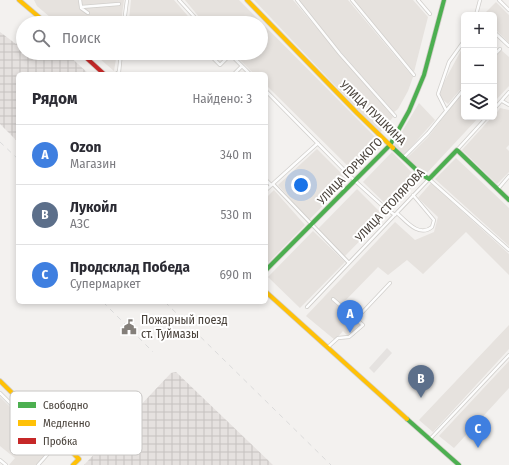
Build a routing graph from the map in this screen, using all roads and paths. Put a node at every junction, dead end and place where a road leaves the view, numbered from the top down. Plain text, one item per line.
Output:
1 (19, 0) edge
2 (80, 0) edge
3 (126, 0) edge
4 (179, 0) edge
5 (247, 0) edge
6 (297, 0) edge
7 (352, 0) edge
8 (418, 0) edge
9 (444, 0) edge
10 (480, 0) edge
11 (499, 0) edge
12 (119, 4) dead end
13 (81, 7) junction
14 (509, 10) edge
15 (477, 12) edge
16 (88, 13) dead end
17 (430, 14) dead end
18 (38, 16) edge
19 (125, 16) edge
20 (194, 16) edge
21 (262, 16) edge
22 (268, 22) edge
23 (497, 35) edge
24 (461, 45) edge
25 (509, 46) edge
26 (500, 49) dead end
27 (497, 52) edge
28 (88, 60) edge
29 (120, 60) edge
30 (215, 60) edge
31 (225, 60) edge
32 (236, 60) edge
33 (242, 66) junction
34 (102, 72) edge
35 (119, 72) edge
36 (236, 72) edge
37 (248, 72) edge
38 (414, 75) dead end
39 (461, 92) edge
40 (509, 92) edge
41 (268, 93) edge
42 (502, 101) junction
43 (509, 105) edge
44 (497, 106) edge
45 (446, 110) junction
46 (395, 116) dead end
47 (484, 120) edge
48 (318, 143) junction
49 (390, 145) junction
50 (457, 150) junction
51 (404, 158) junction
52 (509, 176) edge
53 (430, 178) junction
54 (354, 180) junction
55 (268, 181) edge
56 (272, 184) junction
57 (268, 188) edge
58 (497, 189) junction
59 (413, 195) junction
60 (509, 200) edge
61 (396, 214) junction
62 (312, 224) junction
63 (509, 250) edge
64 (350, 263) junction
65 (268, 268) edge
66 (390, 283) dead end
67 (268, 294) edge
68 (333, 299) dead end
69 (308, 307) dead end
70 (356, 319) junction
71 (328, 347) junction
72 (509, 355) edge
73 (0, 382) edge
74 (10, 392) edge
75 (0, 393) edge
76 (10, 403) edge
77 (430, 439) junction
78 (47, 455) edge
79 (75, 455) edge
80 (0, 460) edge
81 (6, 465) edge
82 (38, 465) edge
83 (73, 465) edge
84 (459, 465) edge

1 - 18 main road
2 - 13 street
3 - 19 street
4 - 20 street
5 - 21 main road, УЛИЦА ПУШКИНА
6 - 46 street
7 - 38 street
8 - 17 street
9 - 49 main road, УЛИЦА ГОРЬКОГО
10 - 15 street
11 - 14 street
12 - 13 street
13 - 16 street
22 - 49 main road, УЛИЦА ПУШКИНА
23 - 25 street
24 - 45 street
26 - 27 street
28 - 34 main road
29 - 35 street
30 - 31 street
32 - 33 street
33 - 36 street
33 - 37 street
39 - 45 street
40 - 42 street
41 - 48 street
42 - 43 street
42 - 44 street
45 - 51 street
47 - 50 street, УЛИЦА СТОЛЯРОВА
48 - 54 street
48 - 56 street
49 - 51 main road, УЛИЦА ПУШКИНА
49 - 54 main road, УЛИЦА ГОРЬКОГО
50 - 53 main road, УЛИЦА СТОЛЯРОВА
50 - 58 main road
51 - 53 main road, УЛИЦА ПУШКИНА
52 - 58 street
53 - 59 street, УЛИЦА СТОЛЯРОВА
53 - 63 street, УЛИЦА ПУШКИНА
54 - 61 street
54 - 62 main road, УЛИЦА ГОРЬКОГО
55 - 56 street
56 - 57 street
56 - 62 street
58 - 60 main road
59 - 61 street, УЛИЦА СТОЛЯРОВА
59 - 61 street
61 - 64 street, УЛИЦА СТОЛЯРОВА
62 - 64 street
62 - 65 main road, УЛИЦА ГОРЬКОГО
64 - 69 street, УЛИЦА СТОЛЯРОВА
66 - 70 street
67 - 71 main road
68 - 70 street
70 - 71 street
71 - 77 main road
72 - 77 street
73 - 74 main road
75 - 76 street
77 - 84 main road
78 - 82 street
79 - 83 main road
80 - 81 street

